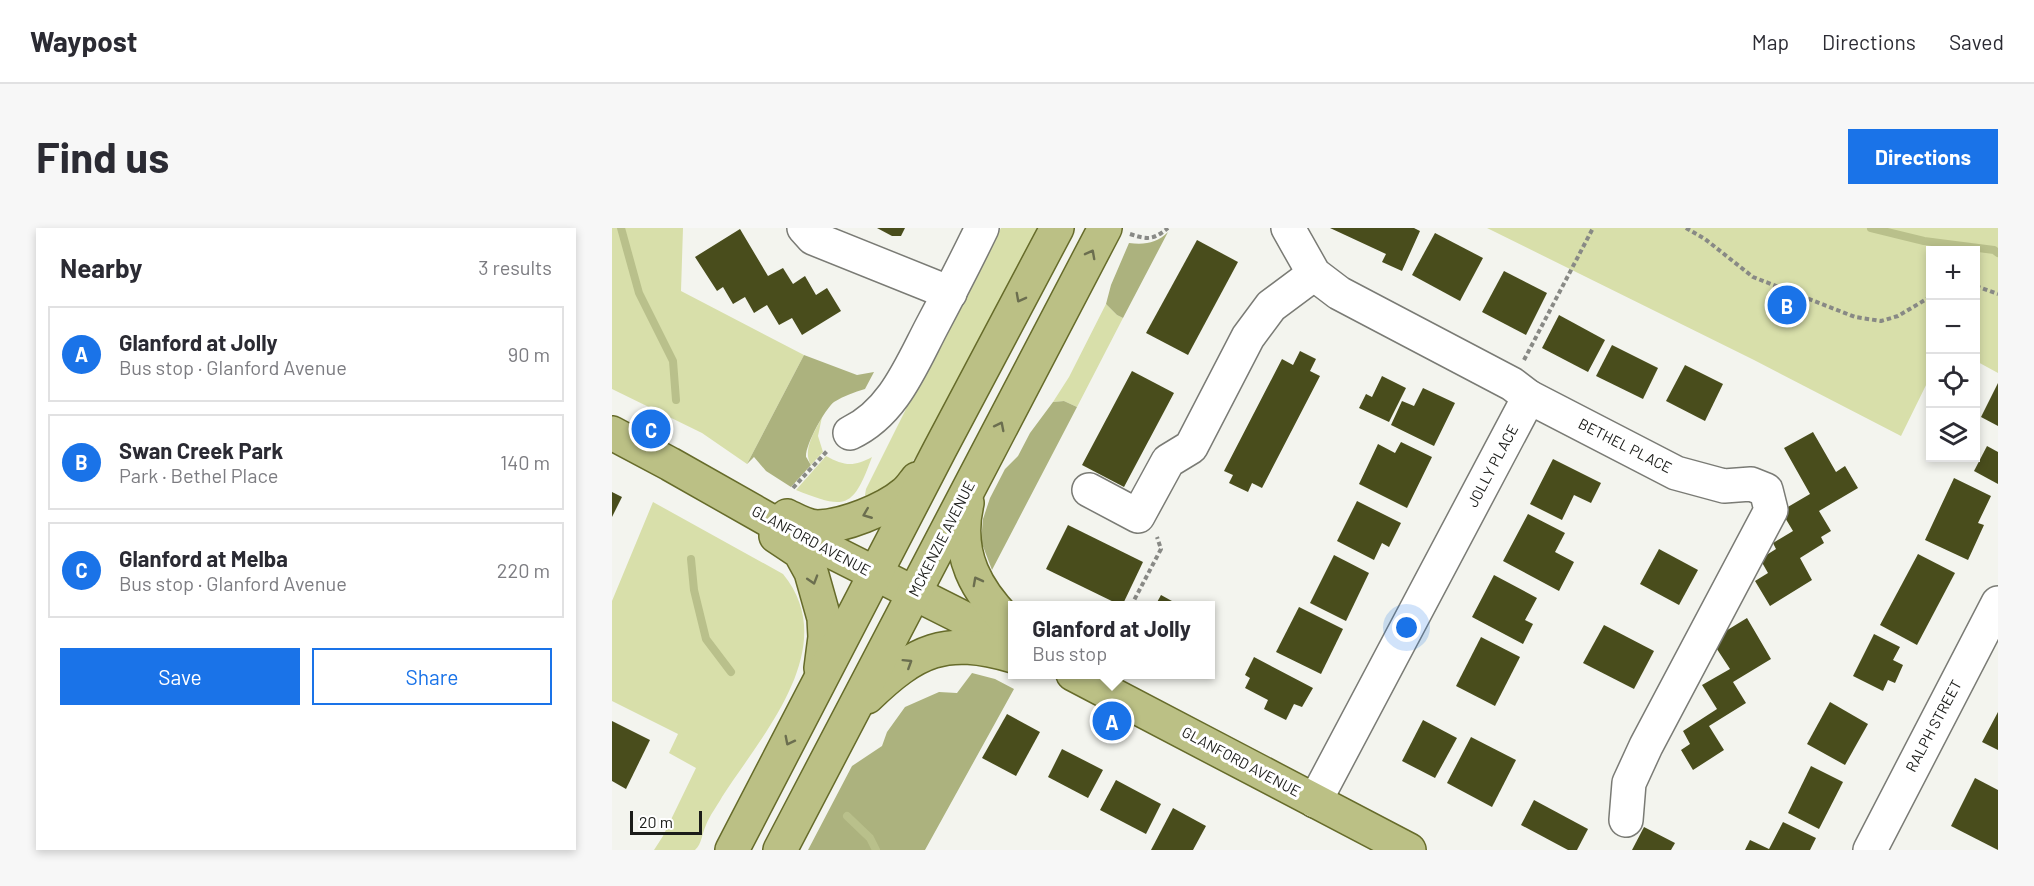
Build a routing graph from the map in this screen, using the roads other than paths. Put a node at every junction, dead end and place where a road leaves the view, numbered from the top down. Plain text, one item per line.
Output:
1 (804, 228) edge
2 (982, 228) edge
3 (1057, 228) edge
4 (1288, 228) edge
5 (1116, 231) edge
6 (1314, 274) junction
7 (950, 293) junction
8 (1521, 391) junction
9 (612, 433) edge
10 (850, 433) road end
11 (940, 449) junction
12 (973, 478) junction
13 (1089, 490) dead end
14 (768, 519) junction
15 (876, 574) junction
16 (914, 593) junction
17 (1998, 603) edge
18 (1008, 622) edge
19 (1008, 640) edge
20 (1008, 654) edge
21 (1081, 679) edge
22 (815, 689) junction
23 (849, 715) junction
24 (1315, 801) junction
25 (1626, 820) dead end
26 (732, 850) edge
27 (780, 850) edge
28 (1409, 850) edge
29 (1870, 850) edge

1 - 7 street
2 - 7 street
3 -> 11 main road
4 - 6 street
12 -> 5 main road, MCKENZIE AVENUE
6 - 8 street
6 - 13 street
7 - 10 street
8 - 24 street, JOLLY PLACE
8 - 25 street, BETHEL PLACE
9 - 14 main road, GLANFORD AVENUE
11 -> 14 main road
11 - 15 main road
12 - 16 main road, MCKENZIE AVENUE
18 -> 12 main road
14 - 15 main road, GLANFORD AVENUE
14 -> 22 main road
15 - 16 main road, GLANFORD AVENUE
15 - 22 main road
16 - 19 main road, GLANFORD AVENUE
16 - 23 main road, MCKENZIE AVENUE
17 - 29 street, RALPH STREET
23 -> 20 main road
21 - 24 main road, GLANFORD AVENUE
22 -> 26 main road
23 - 27 main road, MCKENZIE AVENUE
24 - 28 main road, GLANFORD AVENUE

